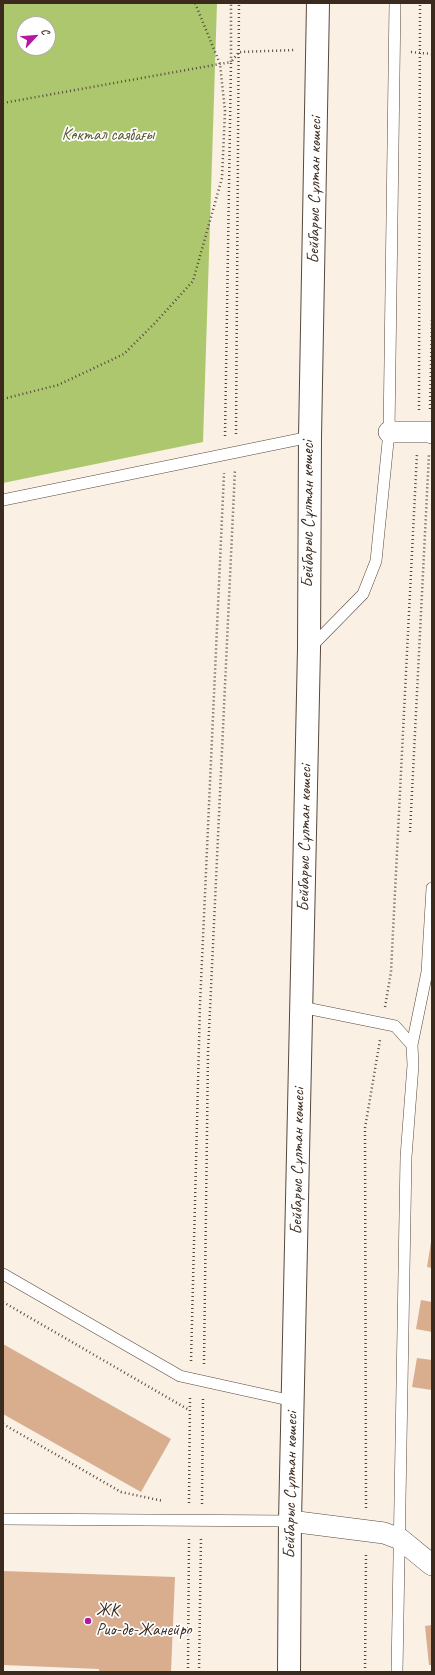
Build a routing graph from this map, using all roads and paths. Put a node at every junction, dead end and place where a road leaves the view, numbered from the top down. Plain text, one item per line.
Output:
1 (195, 3) edge
2 (231, 3) edge
3 (239, 3) edge
4 (318, 3) edge
5 (394, 3) edge
6 (420, 3) edge
7 (318, 49) junction
8 (239, 52) junction
9 (231, 62) junction
10 (220, 64) junction
11 (3, 103) edge
12 (432, 318) edge
13 (432, 372) edge
14 (3, 399) edge
15 (389, 432) junction
16 (427, 432) edge
17 (310, 436) junction
18 (230, 453) junction
19 (3, 500) edge
20 (309, 649) junction
21 (410, 832) dead end
22 (432, 888) edge
23 (301, 1007) junction
24 (382, 1023) junction
25 (412, 1045) junction
26 (3, 1274) edge
27 (3, 1302) edge
28 (190, 1378) junction
29 (204, 1381) junction
30 (293, 1401) junction
31 (190, 1410) junction
32 (3, 1424) edge
33 (166, 1502) dead end
34 (3, 1519) edge
35 (189, 1520) junction
36 (201, 1520) junction
37 (290, 1521) junction
38 (366, 1531) junction
39 (400, 1539) junction
40 (432, 1566) edge
41 (188, 1672) edge
42 (199, 1672) edge
43 (289, 1672) edge
44 (365, 1672) edge
45 (397, 1672) edge

1 - 10 path
2 - 9 path
3 - 8 path
4 - 7 street, Бейбарыс Сұлтан көшесі
5 - 15 lane
6 - 16 path
7 - 8 path
7 - 17 street, Бейбарыс Сұлтан көшесі
8 - 9 path
8 - 18 path
9 - 10 path
9 - 18 path
10 - 11 path
10 - 14 path
12 - 13 path
13 - 16 path
15 - 16 street
15 - 20 lane
16 - 21 path
16 - 24 path
17 - 18 lane
17 - 20 street, Бейбарыс Сұлтан көшесі
18 - 19 lane
18 - 28 path
18 - 29 path
20 - 23 street, Бейбарыс Сұлтан көшесі
22 - 25 lane
23 - 24 lane
23 - 30 street, Бейбарыс Сұлтан көшесі
24 - 25 lane
24 - 38 path
25 - 39 lane
26 - 28 lane
27 - 31 path
28 - 29 lane
28 - 31 path
29 - 30 lane
29 - 36 path
30 - 37 street, Бейбарыс Сұлтан көшесі
31 - 35 path
32 - 33 path
34 - 35 lane
35 - 36 lane
35 - 41 path
36 - 37 lane
36 - 42 path
37 - 38 street
37 - 43 street, Бейбарыс Сұлтан көшесі
38 - 39 street
38 - 44 path
39 - 40 street
39 - 45 lane

